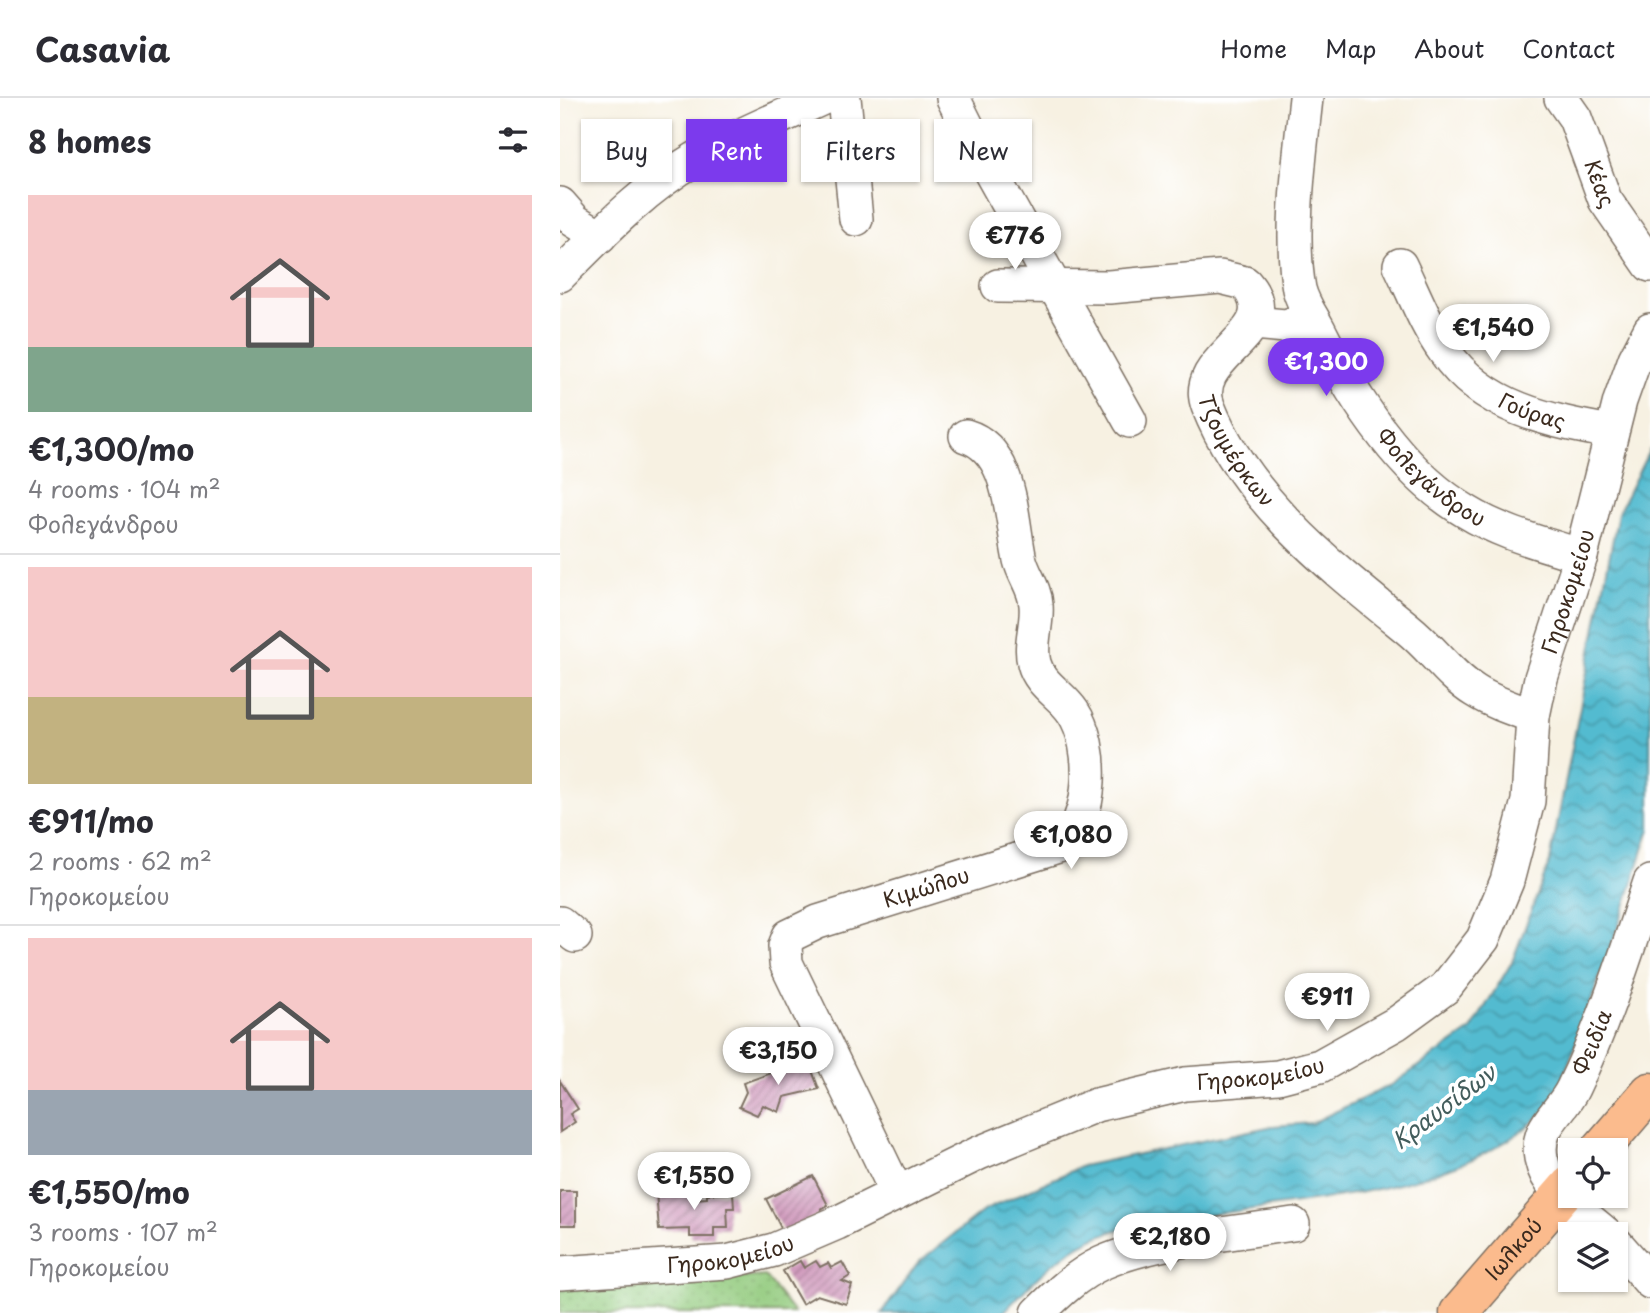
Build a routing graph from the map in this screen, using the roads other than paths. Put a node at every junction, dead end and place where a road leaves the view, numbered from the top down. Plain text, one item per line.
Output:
1 (822, 98) edge
2 (844, 98) edge
3 (953, 98) edge
4 (1306, 98) edge
5 (1561, 98) edge
6 (560, 204) edge
7 (856, 219) dead end
8 (600, 236) junction
9 (1400, 265) dead end
10 (1650, 265) edge
11 (560, 275) edge
12 (998, 286) dead end
13 (1053, 286) junction
14 (1312, 318) junction
15 (1254, 323) junction
16 (1650, 330) edge
17 (1130, 421) dead end
18 (1611, 432) junction
19 (966, 436) dead end
20 (1581, 556) junction
21 (1533, 716) junction
22 (1650, 882) edge
23 (1646, 1107) edge
24 (1613, 1138) edge
25 (1558, 1181) edge
26 (897, 1193) junction
27 (1558, 1199) edge
28 (1582, 1208) edge
29 (1595, 1222) edge
30 (1293, 1224) dead end
31 (1628, 1257) edge
32 (560, 1273) edge
33 (1650, 1282) edge
34 (1038, 1313) edge
35 (1459, 1313) edge

1 - 8 street
2 - 7 street
3 - 13 street
4 - 14 street, Φολεγάνδρου
5 - 10 street, Κέας
6 - 8 street
8 - 11 street
9 - 18 street, Γούρας
12 - 13 street
13 - 15 street
13 - 17 street
14 - 15 street
14 - 20 street, Φολεγάνδρου
15 - 21 street, Τζουμέρκων
16 - 18 street, Γηροκομείου
18 - 20 street, Γηροκομείου
19 - 26 street, Κιμώλου
20 - 21 street, Γηροκομείου
21 - 26 street, Γηροκομείου
22 - 25 street, Φειδία
23 - 24 main road
26 - 32 street, Γηροκομείου
27 - 35 main road, Ιωλκού
28 - 29 street, Φειδία
30 - 34 street
31 - 33 street

